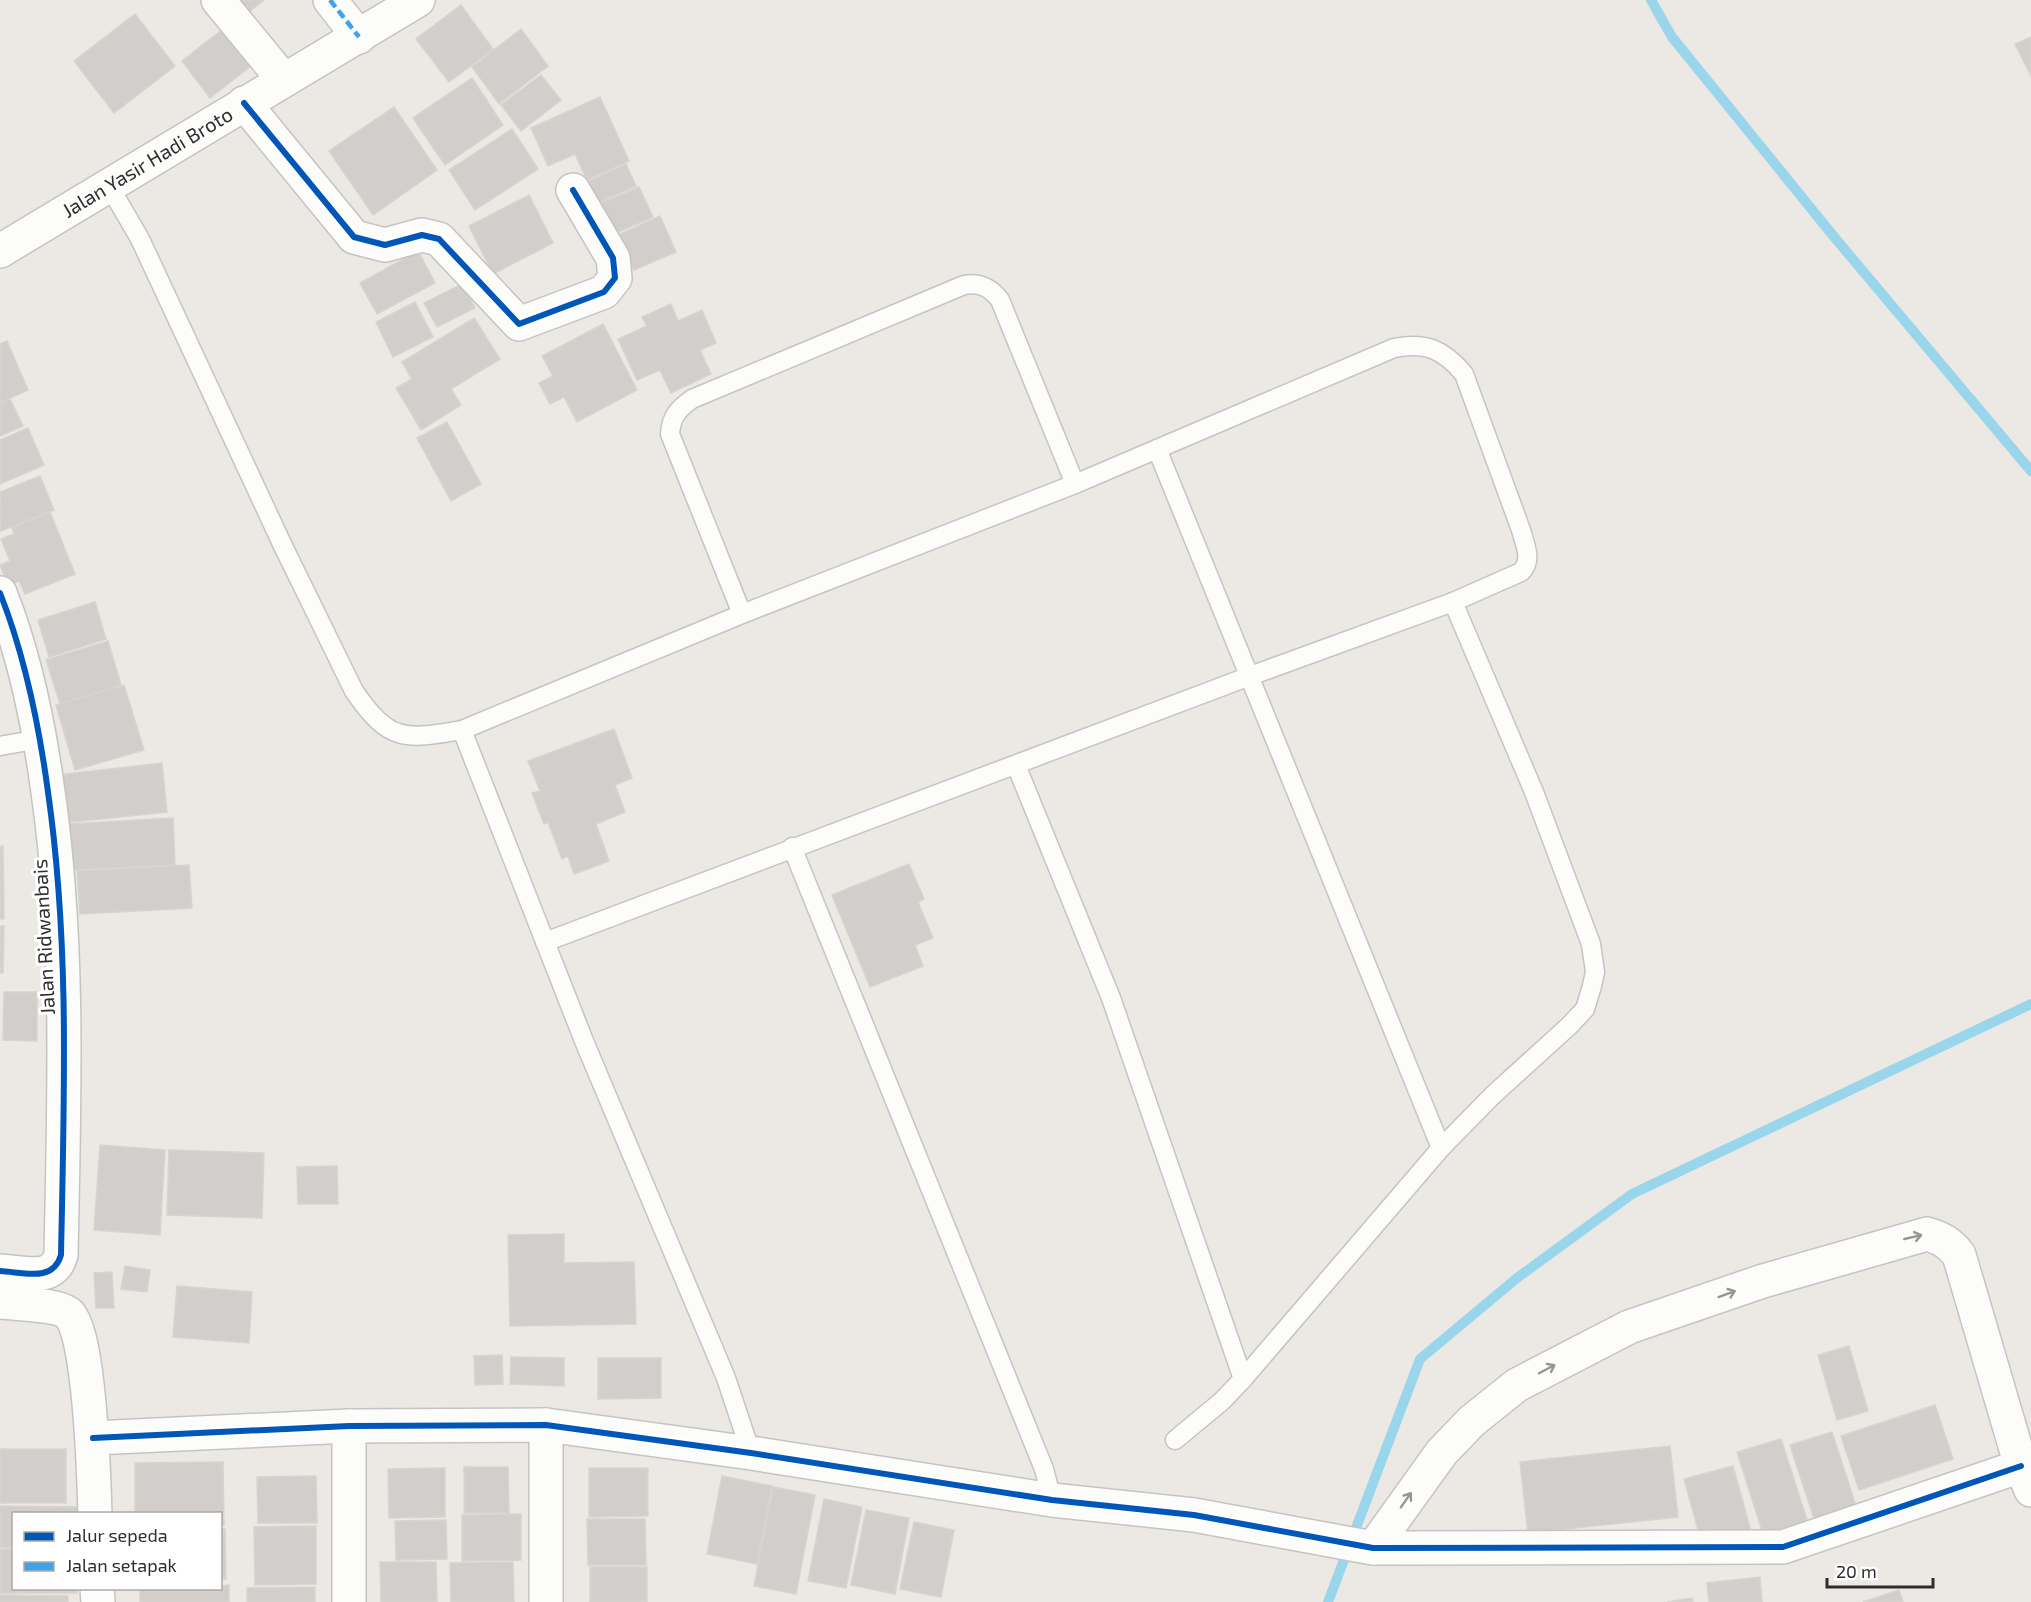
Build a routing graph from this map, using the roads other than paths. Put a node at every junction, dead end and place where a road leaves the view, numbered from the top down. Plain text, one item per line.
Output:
1 (218, 0) edge
2 (330, 0) edge
3 (418, 0) edge
4 (359, 37) junction
5 (283, 79) junction
6 (244, 103) junction
7 (108, 184) junction
8 (573, 190) dead end
9 (0, 250) edge
10 (1157, 449) junction
11 (1075, 484) junction
12 (0, 593) edge
13 (1453, 602) junction
14 (742, 614) junction
15 (1250, 676) junction
16 (462, 730) junction
17 (40, 740) junction
18 (0, 746) edge
19 (1016, 765) junction
20 (792, 848) junction
21 (545, 942) junction
22 (1441, 1148) junction
23 (0, 1271) edge
24 (0, 1302) edge
25 (1243, 1379) junction
26 (546, 1425) junction
27 (349, 1426) junction
28 (93, 1438) junction
29 (1175, 1440) dead end
30 (751, 1453) junction
31 (2026, 1478) edge
32 (1052, 1500) junction
33 (95, 1512) edge
34 (1366, 1546) junction
35 (349, 1602) edge
36 (546, 1602) edge

1 - 5 street
2 - 4 street
3 - 4 street, Jalan Yasir Hadi Broto
4 - 5 street, Jalan Yasir Hadi Broto
5 - 6 street, Jalan Yasir Hadi Broto
6 - 7 street, Jalan Yasir Hadi Broto
6 - 8 street
7 - 9 street, Jalan Yasir Hadi Broto
7 - 16 lane
10 - 11 lane
10 - 13 lane
10 - 15 lane
11 - 14 lane
11 - 14 lane
12 - 17 street, Jalan Ridwanbais
13 - 15 lane
13 - 22 lane
14 - 16 lane
15 - 19 lane
15 - 22 lane
16 - 21 lane
17 - 18 lane
17 - 23 street, Jalan Ridwanbais
19 - 20 lane
19 - 25 lane
20 - 21 lane
20 - 32 lane
21 - 30 lane
22 - 25 lane
24 - 28 street
25 - 29 lane
26 - 27 street
26 - 30 street
26 - 36 street
27 - 28 street
27 - 35 street
28 - 33 street
30 - 32 street
31 - 34 street
34 -> 31 street
32 - 34 street

